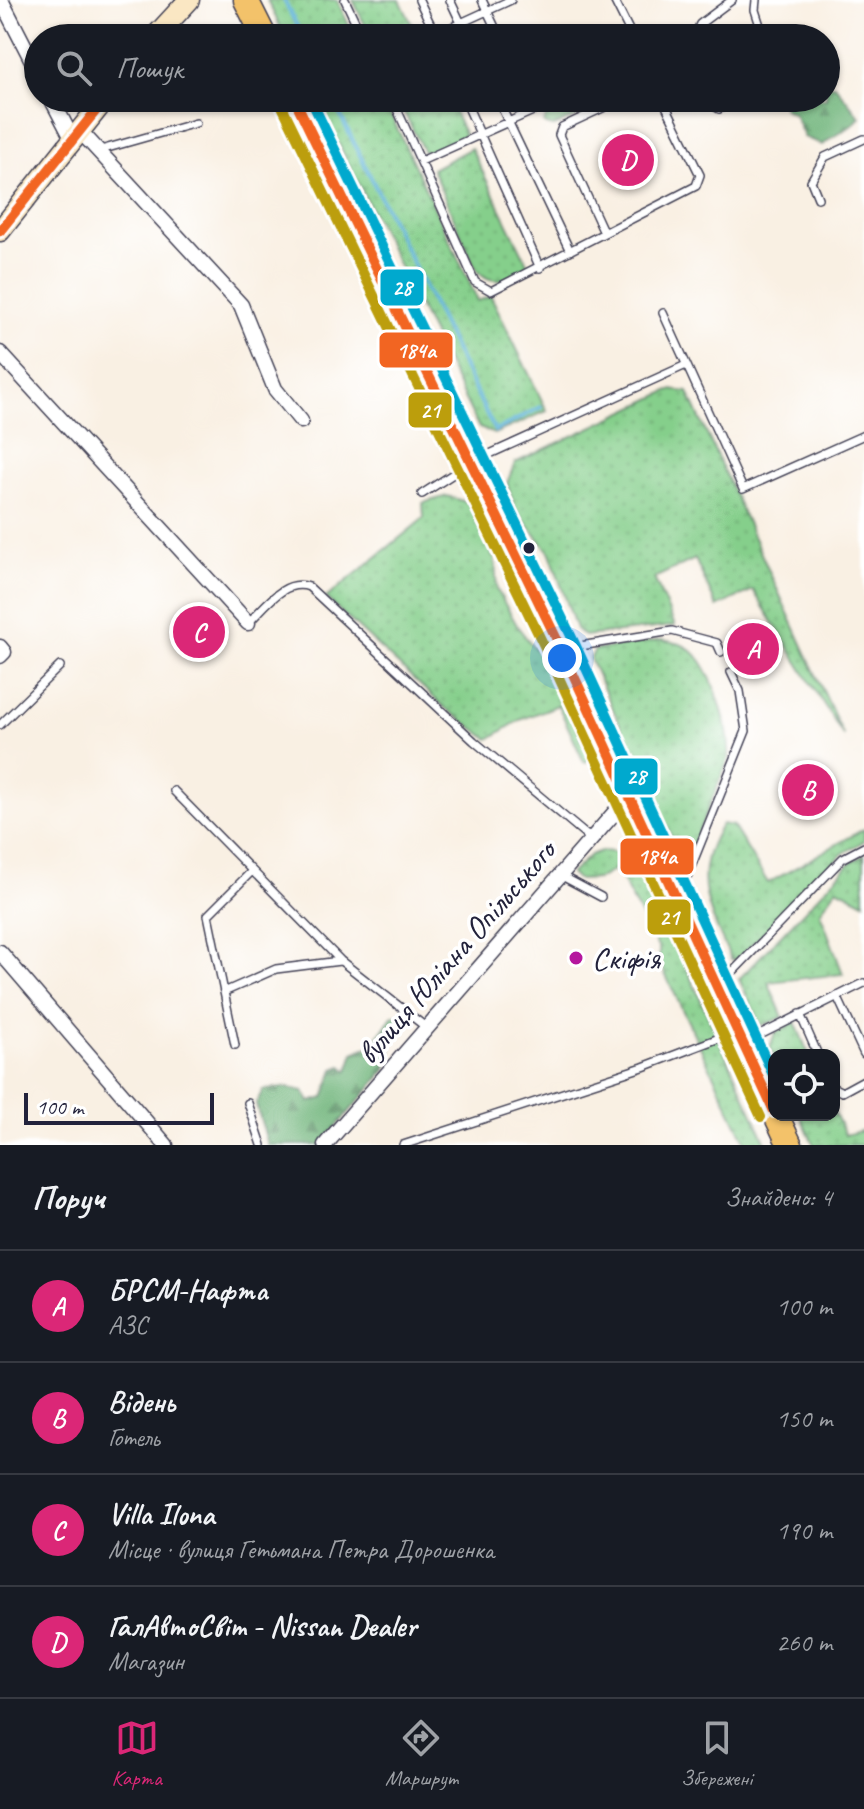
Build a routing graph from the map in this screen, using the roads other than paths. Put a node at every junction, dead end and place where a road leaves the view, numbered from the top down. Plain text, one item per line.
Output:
1 (1, 0) edge
2 (189, 0) edge
3 (246, 0) edge
4 (345, 0) edge
5 (419, 0) edge
6 (450, 0) edge
7 (482, 0) edge
8 (511, 0) edge
9 (614, 0) edge
10 (732, 0) edge
11 (756, 0) edge
12 (487, 11) junction
13 (461, 23) joint
14 (167, 24) edge
15 (258, 24) edge
16 (356, 24) edge
17 (429, 24) edge
18 (493, 24) edge
19 (626, 24) edge
20 (700, 24) edge
21 (760, 24) edge
22 (24, 45) edge
23 (60, 112) edge
24 (95, 112) edge
25 (301, 112) edge
26 (398, 112) edge
27 (470, 112) edge
28 (503, 112) edge
29 (530, 112) edge
30 (594, 112) edge
31 (669, 112) edge
32 (508, 122) junction
33 (196, 123) dead end
34 (480, 135) junction
35 (76, 136) junction
36 (864, 139) edge
37 (95, 151) junction
38 (421, 161) junction
39 (818, 198) dead end
40 (0, 231) edge
41 (604, 233) junction
42 (570, 251) junction
43 (540, 268) junction
44 (663, 313) dead end
45 (0, 353) edge
46 (686, 365) junction
47 (301, 421) dead end
48 (864, 435) edge
49 (470, 463) junction
50 (422, 494) dead end
51 (248, 623) joint
52 (0, 647) edge
53 (562, 650) junction
54 (721, 652) dead end
55 (0, 656) edge
56 (60, 666) dead end
57 (731, 672) dead end
58 (0, 725) edge
59 (726, 782) junction
60 (736, 786) dead end
61 (174, 791) dead end
62 (629, 796) junction
63 (591, 839) junction
64 (864, 847) edge
65 (252, 871) junction
66 (560, 875) junction
67 (601, 897) dead end
68 (677, 902) junction
69 (0, 952) edge
70 (341, 961) junction
71 (864, 983) edge
72 (717, 988) junction
73 (224, 992) junction
74 (837, 996) junction
75 (800, 1014) junction
76 (427, 1028) junction
77 (740, 1038) junction
78 (235, 1045) dead end
79 (815, 1049) edge
80 (864, 1054) edge
81 (864, 1080) edge
82 (840, 1091) edge
83 (768, 1098) edge
84 (248, 1103) dead end
85 (779, 1121) edge
86 (166, 1145) edge
87 (262, 1145) edge
88 (325, 1145) edge
89 (403, 1145) edge
90 (790, 1145) edge

1 - 22 street
2 - 14 main road
3 - 15 highway
4 - 16 lane
5 - 17 lane
6 - 13 lane
7 - 12 lane
8 - 12 lane
9 - 19 lane
10 - 20 lane
11 - 21 lane
12 - 13 lane
12 - 18 lane
23 - 35 street
24 - 35 main road
25 - 49 highway
26 - 38 lane
27 - 34 lane
28 - 32 lane
29 - 32 lane
30 - 41 lane
31 - 41 lane
32 - 34 lane
32 - 42 lane
33 - 37 lane
34 - 38 lane
34 - 43 lane
35 - 37 street
35 - 40 main road
36 - 39 lane
37 - 47 street
38 - 43 lane
41 - 42 lane
42 - 43 lane
44 - 46 lane
45 - 51 street
46 - 48 lane
46 - 49 lane
49 - 50 lane
49 - 53 highway
51 - 63 lane
52 - 55 street
53 - 54 lane
53 - 62 highway
56 - 58 lane
57 - 59 lane
59 - 60 lane
59 - 68 lane
61 - 65 lane
62 - 63 street, вулиця Юліана Опільського
62 - 68 highway
63 - 66 street, вулиця Юліана Опільського
64 - 72 lane
65 - 70 lane
65 - 73 lane
66 - 67 lane
66 - 76 street, вулиця Юліана Опільського
68 - 72 highway
69 - 86 street
70 - 73 lane
70 - 76 lane
71 - 74 lane
72 - 77 highway
73 - 78 lane
74 - 75 lane
74 - 80 lane
75 - 77 lane
75 - 79 lane
76 - 88 street, вулиця Юліана Опільського
77 - 83 highway
77 - 89 lane
81 - 82 lane
84 - 87 lane
85 - 90 highway

